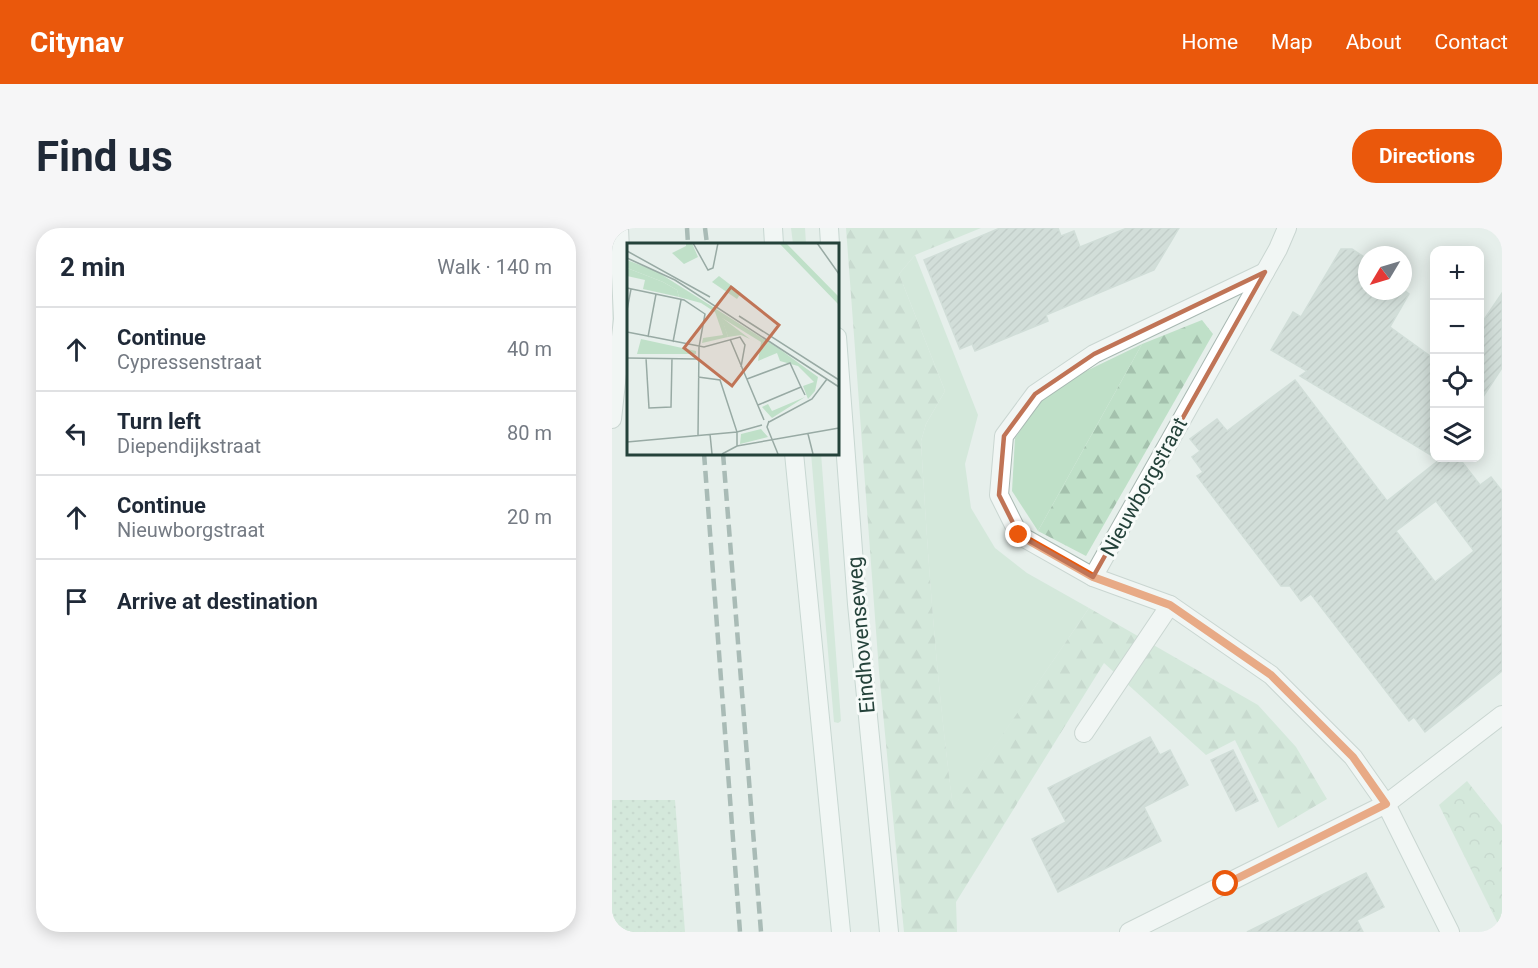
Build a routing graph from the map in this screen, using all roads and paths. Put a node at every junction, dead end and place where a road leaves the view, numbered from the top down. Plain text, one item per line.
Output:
1 (619, 228) edge
2 (773, 228) edge
3 (829, 228) edge
4 (1287, 228) edge
5 (774, 243) edge
6 (830, 243) edge
7 (1265, 272) junction
8 (838, 350) edge
9 (612, 419) edge
10 (794, 454) edge
11 (1093, 577) junction
12 (1170, 605) junction
13 (1499, 724) edge
14 (1084, 733) dead end
15 (1386, 804) junction
16 (841, 932) edge
17 (889, 932) edge
18 (1129, 932) edge
19 (1450, 932) edge

1 - 9 street
2 - 5 street
3 - 6 street
4 - 7 street, Nieuwborgstraat
7 - 11 street, Nieuwborgstraat
7 - 11 street, Nieuwborgstraat
8 - 17 street, Eindhovenseweg
10 - 16 street
11 - 12 street
12 - 14 street
12 - 15 street
13 - 15 street
15 - 18 street
15 - 19 street

